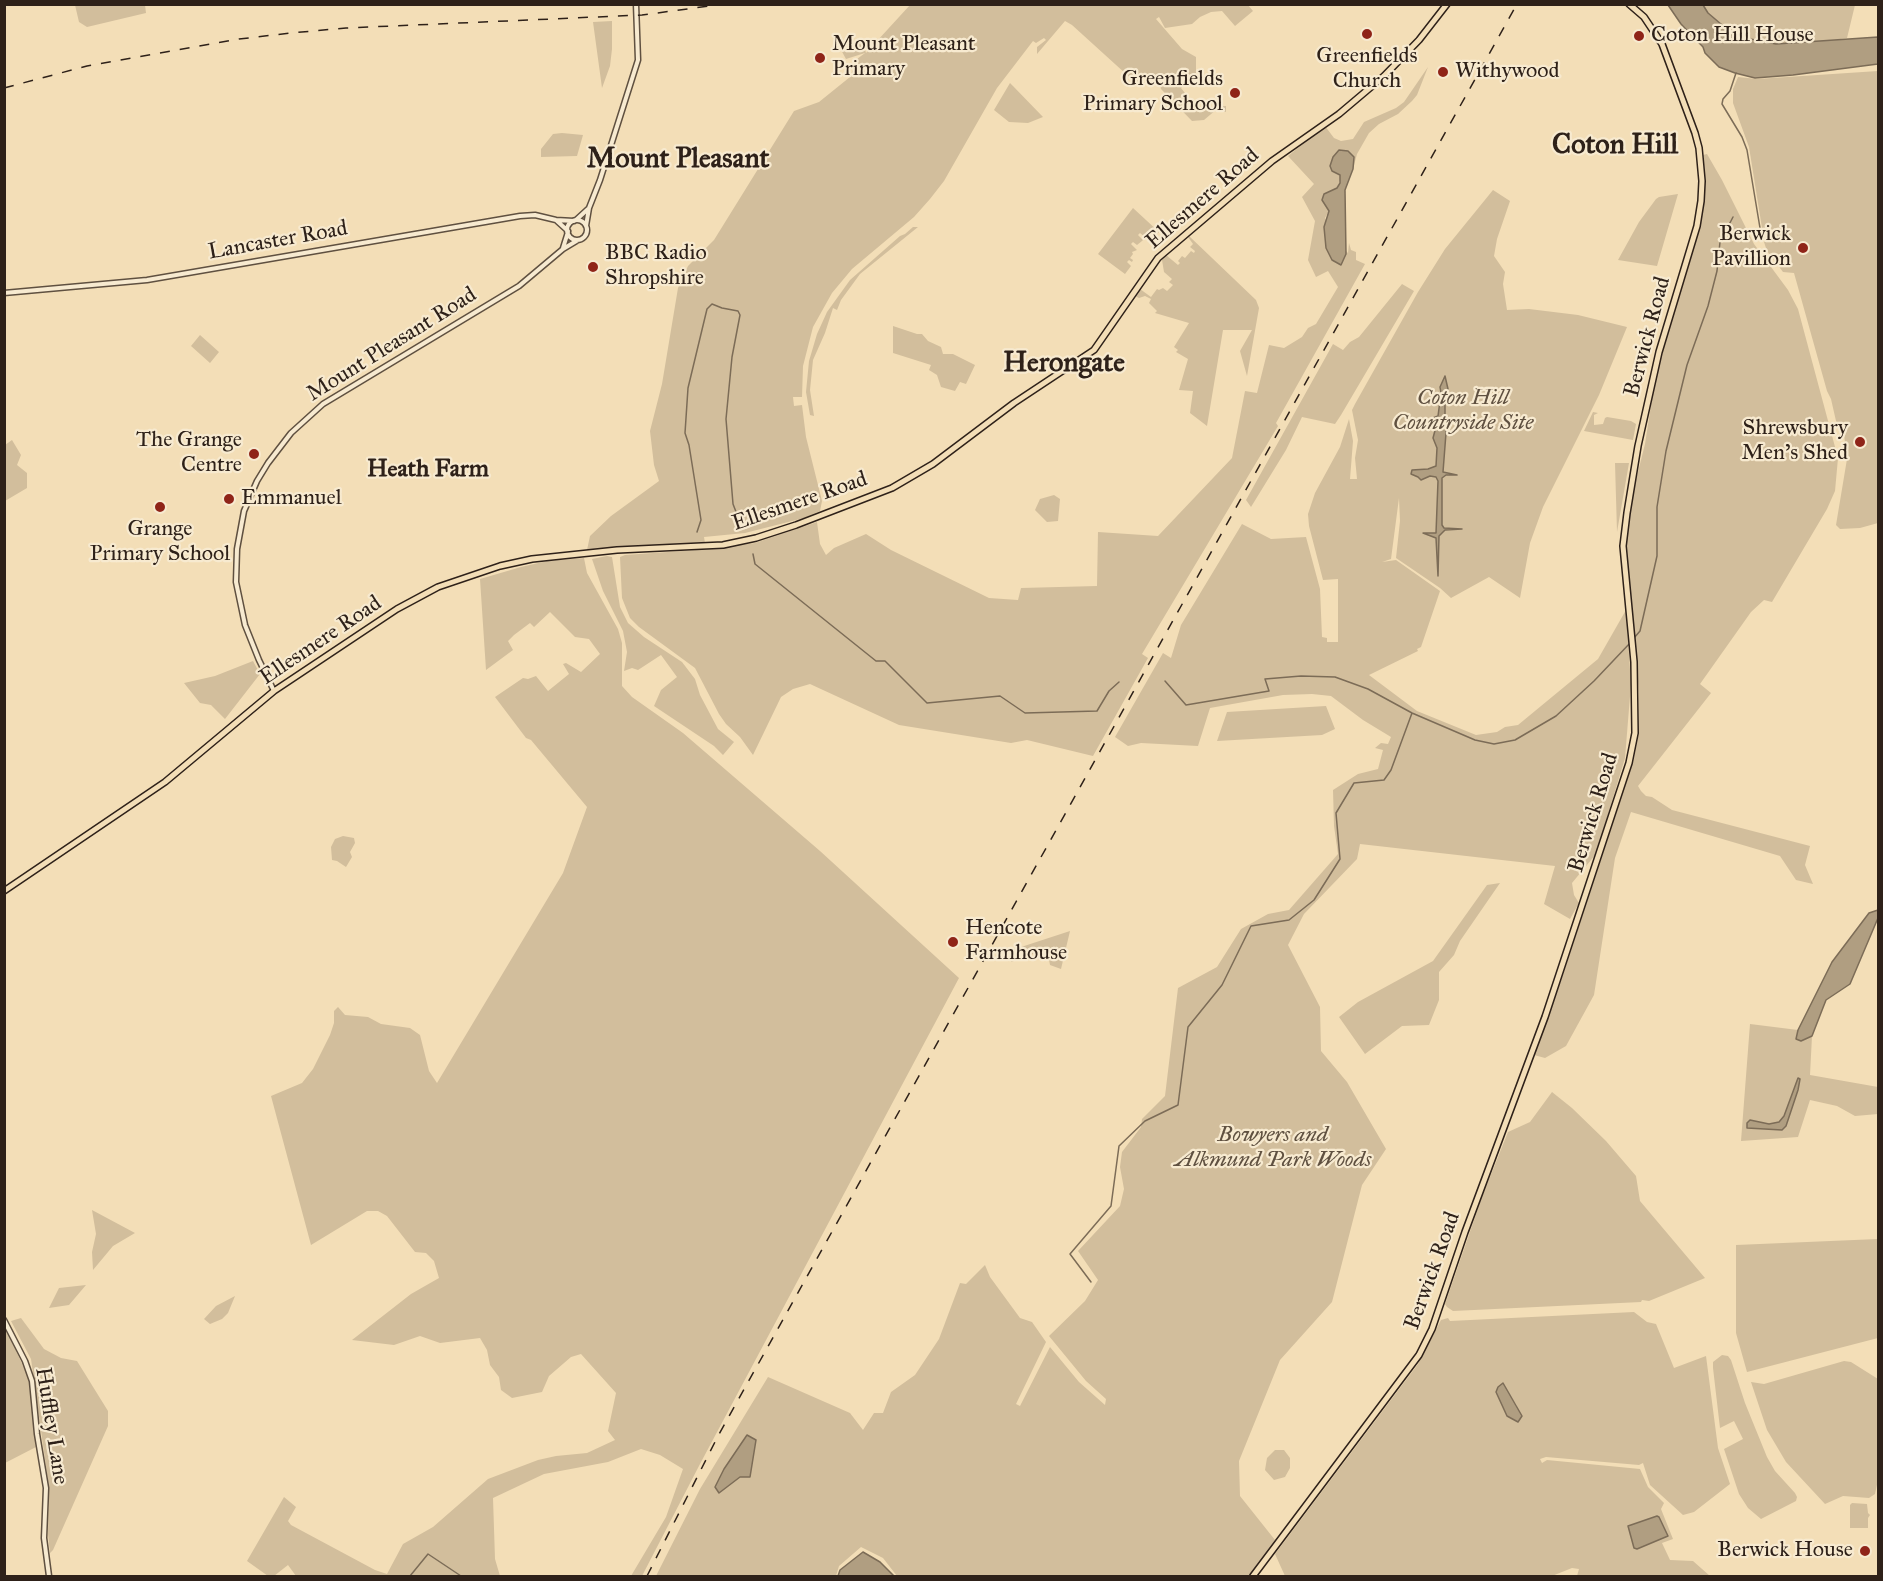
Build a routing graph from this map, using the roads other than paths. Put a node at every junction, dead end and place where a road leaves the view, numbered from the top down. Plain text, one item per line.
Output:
1 (636, 4) edge
2 (1447, 4) edge
3 (1629, 4) edge
4 (589, 208) junction
5 (556, 220) junction
6 (575, 220) junction
7 (586, 226) junction
8 (568, 232) junction
9 (578, 240) junction
10 (563, 249) junction
11 (4, 292) edge
12 (274, 691) junction
13 (4, 891) edge
14 (4, 1320) edge
15 (49, 1576) edge
16 (1253, 1576) edge

1 - 4 street, Mount Pleasant Road
2 - 12 main road, Ellesmere Road
3 - 16 main road, Berwick Road
4 - 6 street, Mount Pleasant Road
4 - 7 street, Mount Pleasant Road
5 - 6 street, Lancaster Road
5 - 8 street
5 - 11 street, Lancaster Road
6 - 7 street
6 - 8 street, Mount Pleasant Road
7 - 9 street, Mount Pleasant Road
8 - 9 street
8 - 10 street, Mount Pleasant Road
9 - 10 street, Mount Pleasant Road
10 - 12 street, Mount Pleasant Road
12 - 13 main road, Ellesmere Road
14 - 15 street, Huffley Lane

